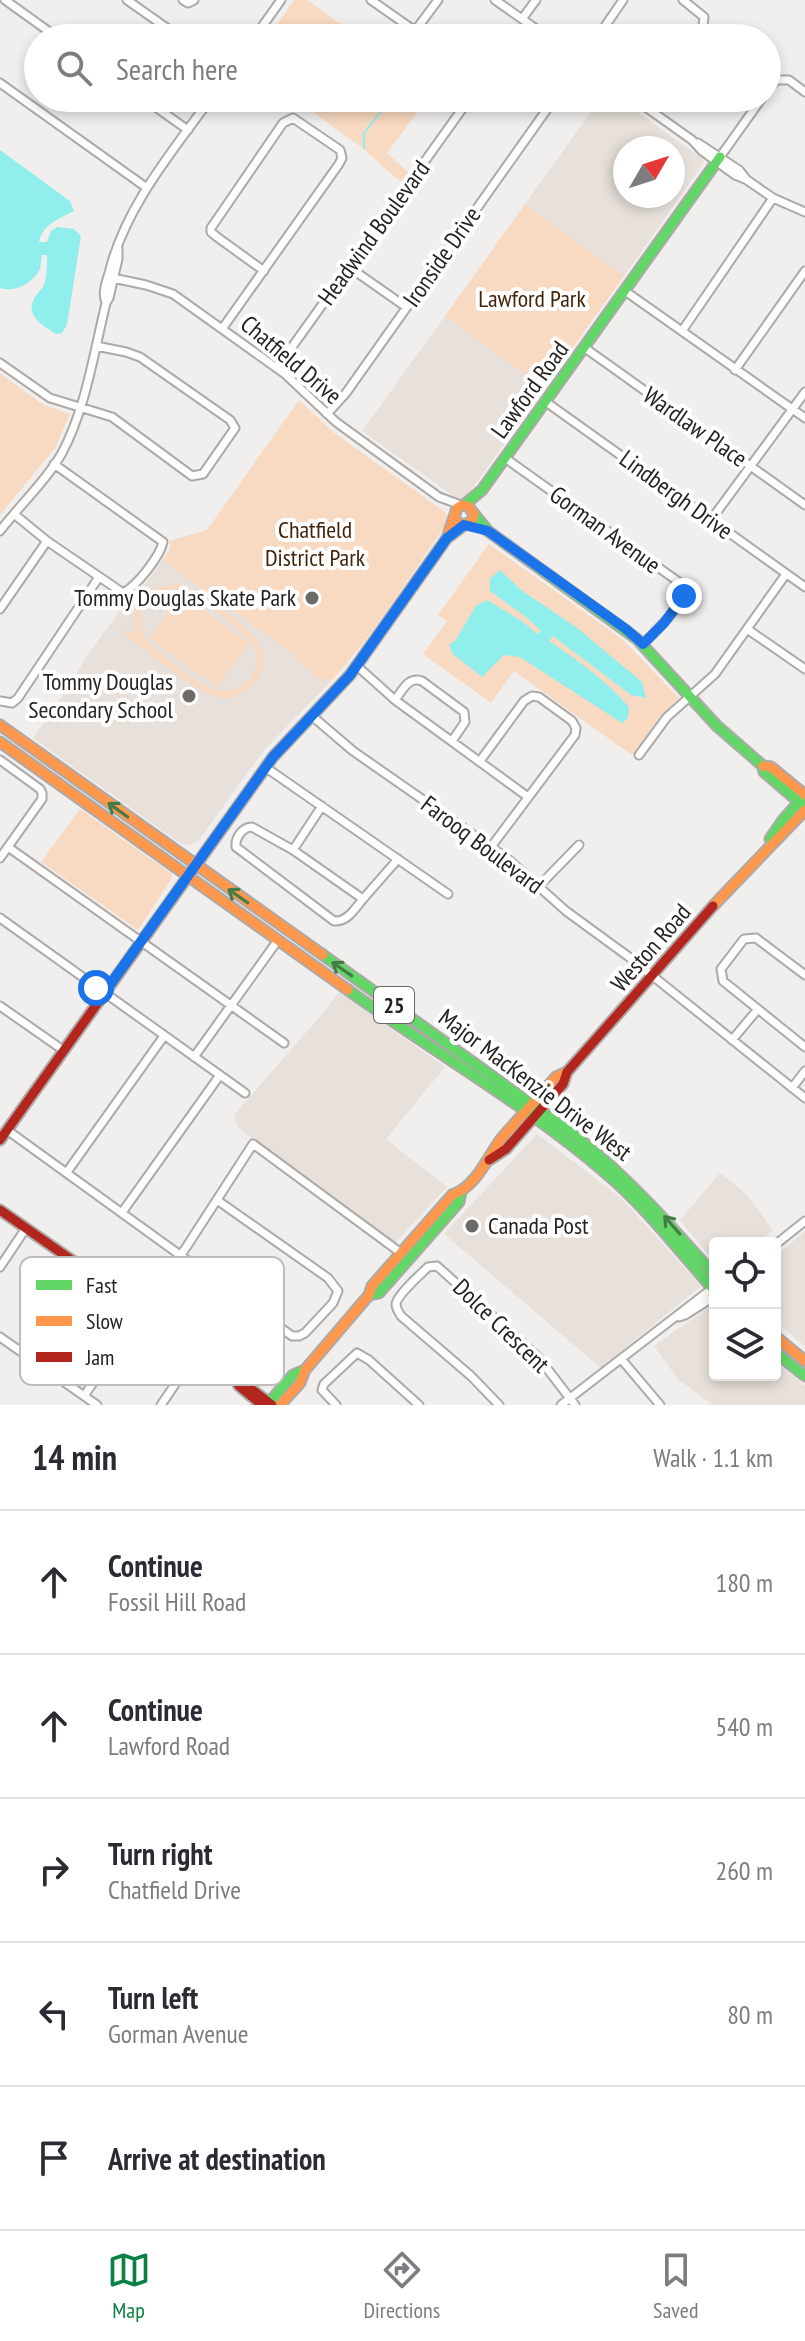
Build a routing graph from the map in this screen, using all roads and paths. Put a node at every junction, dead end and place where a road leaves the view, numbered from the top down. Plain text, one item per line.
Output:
1 (5, 0) edge
2 (127, 0) edge
3 (281, 0) edge
4 (371, 0) edge
5 (438, 0) edge
6 (495, 0) edge
7 (536, 0) edge
8 (623, 0) edge
9 (683, 0) edge
10 (522, 19) junction
11 (38, 24) edge
12 (161, 24) edge
13 (264, 24) edge
14 (405, 24) edge
15 (420, 24) edge
16 (529, 24) edge
17 (607, 24) edge
18 (703, 24) edge
19 (781, 80) edge
20 (0, 83) edge
21 (805, 92) edge
22 (24, 100) edge
23 (41, 112) edge
24 (163, 112) edge
25 (201, 112) edge
26 (460, 112) edge
27 (545, 112) edge
28 (653, 112) edge
29 (752, 112) edge
30 (188, 130) junction
31 (718, 159) junction
32 (147, 188) junction
33 (773, 198) junction
34 (805, 212) edge
35 (349, 267) junction
36 (264, 271) junction
37 (805, 271) edge
38 (111, 277) junction
39 (625, 291) junction
40 (406, 307) junction
41 (222, 329) junction
42 (682, 331) junction
43 (96, 346) junction
44 (585, 348) junction
45 (0, 363) edge
46 (277, 368) junction
47 (735, 370) junction
48 (805, 392) edge
49 (546, 402) junction
50 (79, 409) junction
51 (793, 409) junction
52 (327, 414) junction
53 (805, 418) edge
54 (505, 458) junction
55 (54, 464) junction
56 (751, 466) junction
57 (482, 490) junction
58 (439, 497) junction
59 (463, 505) junction
60 (805, 505) edge
61 (474, 513) junction
62 (14, 514) junction
63 (454, 516) junction
64 (711, 520) junction
65 (465, 525) junction
66 (0, 531) edge
67 (488, 531) junction
68 (447, 538) junction
69 (47, 541) junction
70 (786, 574) junction
71 (99, 577) junction
72 (805, 587) edge
73 (0, 609) edge
74 (747, 629) junction
75 (643, 644) junction
76 (357, 666) junction
77 (805, 669) edge
78 (690, 698) junction
79 (395, 700) junction
80 (0, 701) edge
81 (312, 716) junction
82 (0, 725) edge
83 (452, 741) junction
84 (0, 742) edge
85 (639, 755) dead end
86 (0, 760) edge
87 (480, 761) junction
88 (265, 767) junction
89 (528, 797) junction
90 (804, 801) edge
91 (322, 806) junction
92 (579, 845) dead end
93 (8, 847) junction
94 (491, 847) junction
95 (293, 850) junction
96 (0, 858) edge
97 (398, 859) junction
98 (196, 865) junction
99 (188, 876) junction
100 (539, 886) junction
101 (448, 894) dead end
102 (363, 899) junction
103 (0, 918) edge
104 (140, 942) junction
105 (275, 944) junction
106 (652, 975) junction
107 (805, 975) edge
108 (104, 993) junction
109 (231, 1006) junction
110 (758, 1009) junction
111 (2, 1011) edge
112 (164, 1036) junction
113 (732, 1040) junction
114 (284, 1043) dead end
115 (805, 1047) edge
116 (63, 1050) junction
117 (194, 1057) junction
118 (805, 1071) edge
119 (220, 1075) junction
120 (792, 1088) junction
121 (245, 1093) dead end
122 (805, 1098) edge
123 (532, 1111) junction
124 (7, 1130) junction
125 (0, 1140) edge
126 (67, 1172) junction
127 (461, 1192) junction
128 (217, 1200) junction
129 (0, 1210) edge
130 (123, 1211) junction
131 (805, 1221) edge
132 (26, 1228) junction
133 (781, 1240) edge
134 (401, 1253) junction
135 (181, 1255) junction
136 (68, 1257) edge
137 (184, 1257) edge
138 (0, 1267) edge
139 (709, 1269) edge
140 (709, 1284) edge
141 (709, 1293) edge
142 (369, 1295) junction
143 (284, 1330) edge
144 (0, 1337) edge
145 (781, 1341) edge
146 (20, 1352) edge
147 (781, 1357) edge
148 (622, 1360) junction
149 (805, 1361) edge
150 (305, 1370) junction
151 (805, 1376) edge
152 (68, 1385) edge
153 (91, 1385) edge
154 (175, 1385) edge
155 (249, 1385) edge
156 (84, 1396) junction
157 (572, 1402) edge
158 (267, 1404) edge
159 (97, 1405) edge
160 (161, 1405) edge
161 (280, 1405) edge
162 (336, 1405) edge
163 (419, 1405) edge
164 (499, 1405) edge
165 (561, 1405) edge
166 (660, 1405) edge

1 - 11 street
2 - 12 street
3 - 13 street
4 - 14 street
5 - 15 street
6 - 10 street
7 - 10 street
8 - 17 street
9 - 18 street
10 - 16 street
19 - 21 street
20 - 22 street
23 - 32 street
24 - 30 street
25 - 30 street
26 - 35 street, Headwind Boulevard
27 - 40 street, Ironside Drive
28 - 31 street
29 - 31 street
30 - 32 street
31 - 33 street
31 - 39 main road, Lawford Road
32 - 38 street
33 - 34 street
33 - 42 street
35 - 40 street
35 - 46 street, Headwind Boulevard
36 - 36 street
36 - 41 street
37 - 47 street
38 - 41 street, Chatfield Drive
38 - 43 street
39 - 42 street
39 - 44 main road, Lawford Road
40 - 52 street, Ironside Drive
41 - 46 street, Chatfield Drive
42 - 47 street
43 - 50 street
43 - 50 street
44 - 49 main road, Lawford Road
44 - 56 street, Wardlaw Place
45 - 50 street
46 - 52 street, Chatfield Drive
47 - 51 street
48 - 51 street
49 - 54 main road, Lawford Road
49 - 64 street, Lindbergh Drive
50 - 55 street
51 - 53 street
51 - 56 street
52 - 58 street, Chatfield Drive
54 - 57 main road, Lawford Road
54 - 75 street, Gorman Avenue
55 - 62 street
55 - 71 street
56 - 60 street, Wardlaw Place
56 - 64 street
57 - 59 main road, Lawford Road
57 - 61 main road, Lawford Road
58 - 59 street, Chatfield Drive
58 - 63 street, Chatfield Drive
59 - 61 main road
59 - 63 main road
61 - 65 main road
61 - 67 main road
62 - 66 street
62 - 69 street
63 - 65 main road
63 - 68 main road
64 - 70 street, Lindbergh Drive
65 - 67 main road
65 - 68 main road
67 - 75 main road
68 - 76 main road
69 - 71 street
69 - 73 street
70 - 72 street, Lindbergh Drive
70 - 74 street
71 - 80 street
74 - 77 street
74 - 78 street
75 - 78 main road
76 - 79 street
76 - 81 main road
78 - 85 street
78 - 90 main road
79 - 83 street
79 - 83 street
81 - 88 main road
81 - 94 street, Farooq Boulevard
98 -> 82 main road, Major MacKenzie Drive West / 25
83 - 87 street
84 - 99 main road, Major MacKenzie Drive West / 25
86 - 93 street
87 - 89 street
87 - 89 street
88 - 91 street
88 - 98 main road
89 - 94 street
90 - 106 main road, Weston Road
91 - 95 street
91 - 97 street
92 - 100 street
93 - 96 street
93 - 104 street
94 - 100 street, Farooq Boulevard
95 - 102 street
95 - 102 street
97 - 101 street
97 - 102 street
98 - 99 main road
123 -> 98 main road, Major MacKenzie Drive West / 25
99 - 104 main road
99 - 105 main road, Major MacKenzie Drive West / 25
100 - 106 street, Farooq Boulevard
103 - 108 street
104 - 108 main road
104 - 109 street
105 - 109 street
105 - 123 main road, Major MacKenzie Drive West / 25
106 - 113 street, Farooq Boulevard
106 - 123 main road, Weston Road
107 - 110 street
108 - 112 street
108 - 116 main road
109 - 114 street
109 - 117 street
110 - 113 street
110 - 115 street
111 - 116 street
112 - 117 street
112 - 126 street
113 - 120 street, Farooq Boulevard
116 - 124 main road
117 - 119 street
118 - 120 street
119 - 121 street
119 - 130 street
120 - 122 street, Farooq Boulevard
123 - 127 main road, Weston Road
139 -> 123 main road, Major MacKenzie Drive West / 25
123 - 140 main road, Major MacKenzie Drive West / 25
124 - 125 main road
124 - 126 street
126 - 130 street
127 - 134 main road, Weston Road
127 - 142 main road, Weston Road
128 - 134 street
128 - 135 street
128 - 143 street
129 - 132 main road
130 - 135 street
131 - 133 street
132 - 136 main road
132 - 138 street
134 - 142 main road, Weston Road
135 - 137 street
141 - 148 street
142 - 150 main road, Weston Road
144 - 146 street
145 - 149 main road
147 - 151 main road
148 - 157 street
148 - 166 street
150 - 158 main road, Weston Road
150 - 161 main road, Weston Road
152 - 156 street
153 - 156 street
154 - 160 street
155 - 158 main road
156 - 159 street
157 - 164 street, Dolce Crescent
157 - 165 street
162 - 163 street

